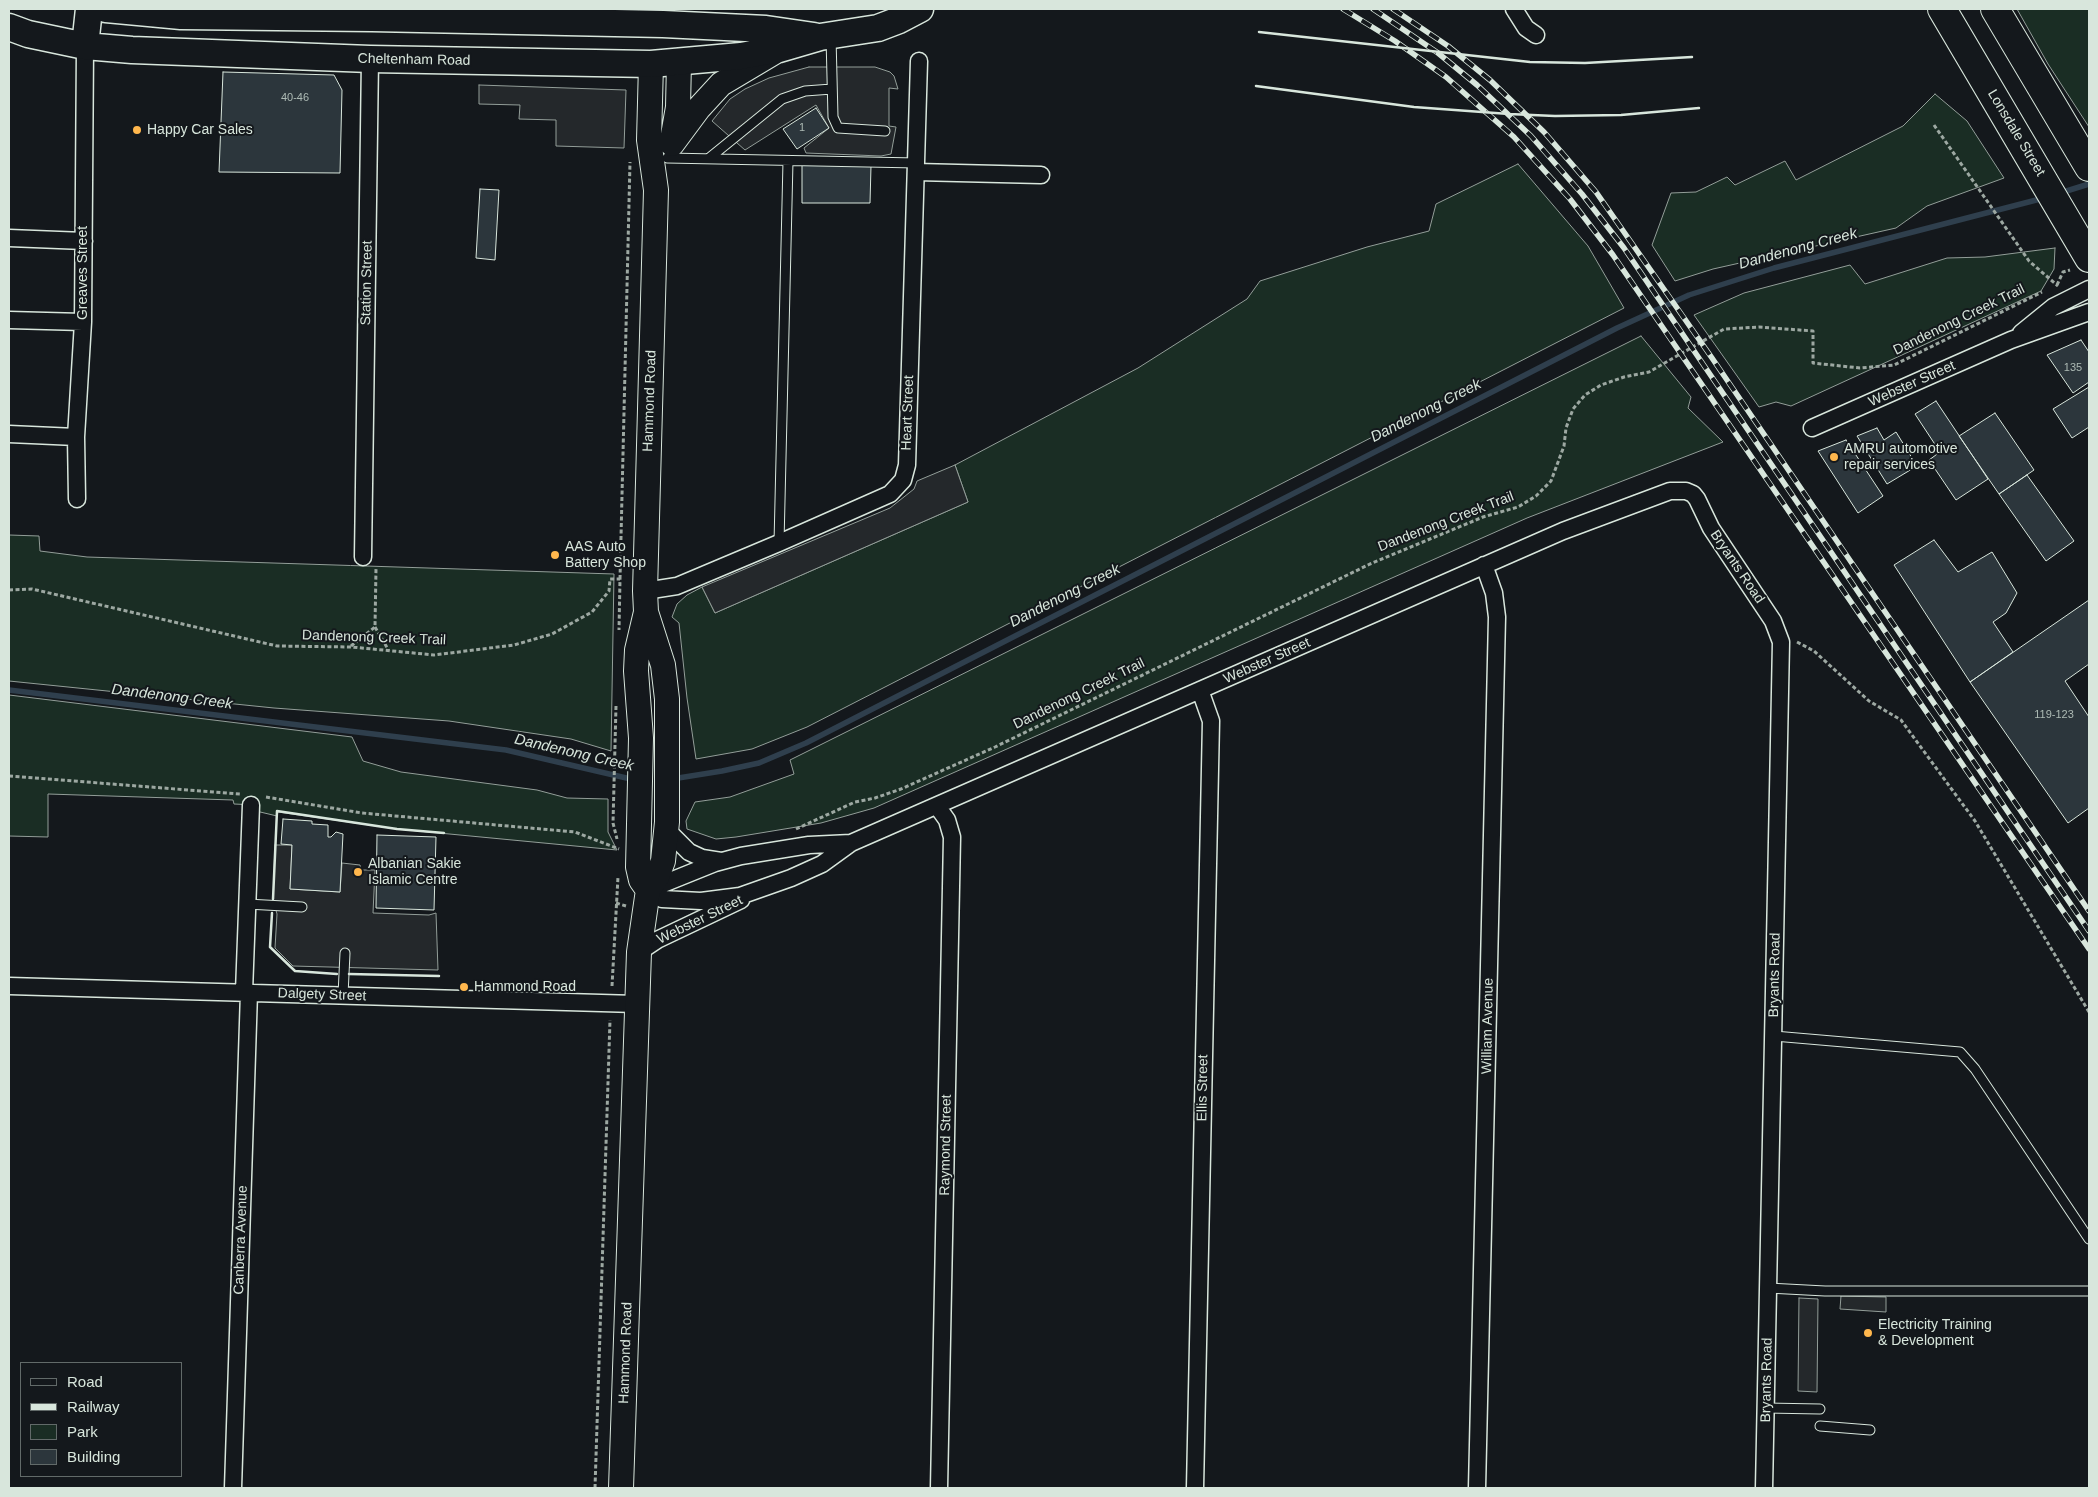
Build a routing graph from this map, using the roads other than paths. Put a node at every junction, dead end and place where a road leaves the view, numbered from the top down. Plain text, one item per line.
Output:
1 (89, 9) edge
2 (920, 9) edge
3 (1514, 9) edge
4 (1942, 9) edge
5 (1995, 9) edge
6 (123, 10) edge
7 (216, 13) edge
8 (372, 13) edge
9 (663, 21) junction
10 (9, 27) edge
11 (1536, 35) dead end
12 (825, 37) junction
13 (85, 46) junction
14 (779, 49) junction
15 (370, 60) junction
16 (918, 61) dead end
17 (678, 62) junction
18 (651, 64) junction
19 (832, 89) junction
20 (885, 131) dead end
21 (669, 151) junction
22 (708, 159) junction
23 (788, 161) junction
24 (2089, 167) edge
25 (916, 168) junction
26 (1041, 175) dead end
27 (656, 190) junction
28 (9, 238) edge
29 (84, 241) junction
30 (2081, 258) edge
31 (2089, 289) edge
32 (2089, 312) edge
33 (9, 320) edge
34 (83, 322) junction
35 (2011, 340) junction
36 (1812, 428) dead end
37 (9, 434) edge
38 (76, 437) junction
39 (1686, 491) joint
40 (77, 499) dead end
41 (779, 543) junction
42 (363, 557) road end
43 (1484, 565) junction
44 (646, 602) junction
45 (1200, 690) junction
46 (252, 798) road end
47 (937, 806) junction
48 (667, 826) junction
49 (851, 843) junction
50 (723, 861) junction
51 (763, 889) junction
52 (648, 890) junction
53 (247, 904) junction
54 (302, 907) dead end
55 (639, 952) junction
56 (345, 953) dead end
57 (9, 986) edge
58 (246, 992) junction
59 (343, 995) junction
60 (636, 1004) junction
61 (1774, 1036) junction
62 (2089, 1239) edge
63 (1768, 1288) junction
64 (2089, 1291) edge
65 (1766, 1408) junction
66 (1820, 1409) dead end
67 (1820, 1426) dead end
68 (1870, 1430) dead end
69 (233, 1488) edge
70 (621, 1488) edge
71 (939, 1488) edge
72 (1194, 1488) edge
73 (1477, 1488) edge
74 (1764, 1488) edge

1 - 13 main road
2 - 12 main road, Cheltenham Road
3 - 11 street
4 - 30 highway, Lonsdale Street
5 - 24 highway
6 - 7 main road, Cheltenham Road
7 - 8 main road, Cheltenham Road
8 - 9 main road, Cheltenham Road
8 - 15 main road, Station Street
9 - 12 main road, Cheltenham Road
9 - 17 main road
9 - 18 main road
10 - 13 main road, Cheltenham Road
12 - 14 main road, Cheltenham Road
12 - 19 lane
13 - 15 main road, Cheltenham Road
13 - 29 street, Greaves Street
14 - 17 main road, Cheltenham Road
14 - 21 main road
15 - 18 main road, Cheltenham Road
15 - 42 street, Station Street
16 - 25 street, Heart Street
17 - 18 main road, Cheltenham Road
17 - 21 main road, Hammond Road
18 - 27 main road, Hammond Road
19 - 20 lane
19 - 22 lane
21 - 22 lane
21 - 27 main road, Hammond Road
22 - 23 lane
23 - 25 lane
23 - 41 lane
25 - 26 street
25 - 41 street, Heart Street
27 - 44 main road, Hammond Road
28 - 29 street
29 - 34 street, Greaves Street
31 - 35 street, Webster Street
32 - 35 street, Webster Street
33 - 34 street
34 - 38 street, Greaves Street
35 - 36 street, Webster Street
37 - 38 street
38 - 40 street, Greaves Street
39 - 43 street, Webster Street
39 - 61 street, Bryants Road
41 - 44 street, Heart Street
43 - 45 street, Webster Street
43 - 73 street, William Avenue
44 - 48 main road, Hammond Road
44 - 52 main road, Hammond Road
45 - 47 street, Webster Street
45 - 72 street, Ellis Street
46 - 53 street, Canberra Avenue
47 - 49 street, Webster Street
47 - 71 street, Raymond Street
48 - 50 street, Webster Street
48 - 52 main road, Hammond Road
49 - 50 street, Webster Street
49 - 51 street, Webster Street
50 - 52 street, Webster Street
51 - 52 street, Webster Street
51 - 55 street, Webster Street
52 - 55 main road, Hammond Road
53 - 54 lane
53 - 58 street, Canberra Avenue
55 - 60 main road, Hammond Road
56 - 59 lane
57 - 58 street, Dalgety Street
58 - 59 street, Dalgety Street
58 - 69 street, Canberra Avenue
59 - 60 street, Dalgety Street
60 - 70 main road, Hammond Road
61 - 62 lane
61 - 63 street, Bryants Road
63 - 64 lane
63 - 65 street, Bryants Road
65 - 66 lane
65 - 74 street, Bryants Road
67 - 68 lane

